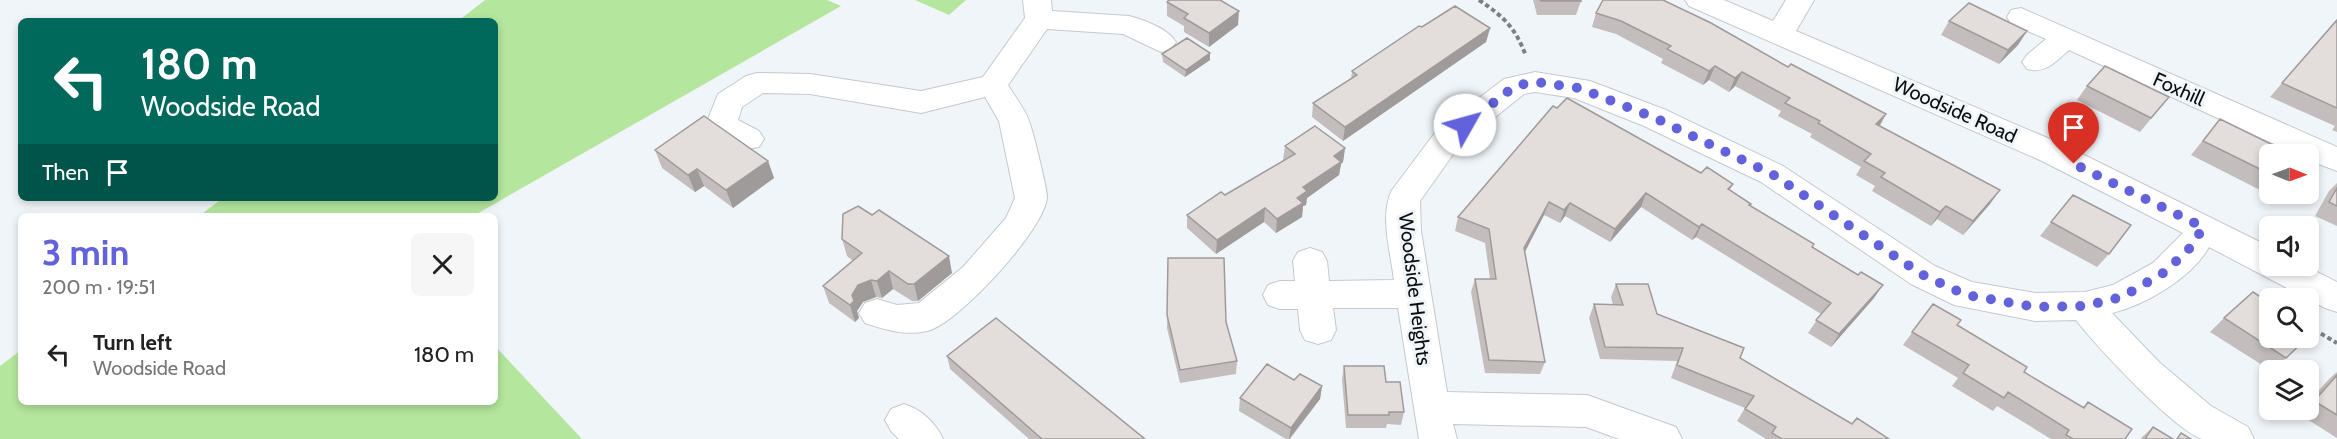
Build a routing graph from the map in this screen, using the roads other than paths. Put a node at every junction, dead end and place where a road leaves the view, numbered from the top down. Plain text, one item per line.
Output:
1 (1699, 0) edge
2 (1800, 0) edge
3 (1038, 9) edge
4 (2021, 17) dead end
5 (1779, 34) junction
6 (2066, 38) junction
7 (1161, 42) dead end
8 (2037, 62) dead end
9 (993, 85) junction
10 (748, 139) dead end
11 (2337, 160) edge
12 (2203, 227) junction
13 (2259, 256) edge
14 (1310, 261) dead end
15 (2294, 276) edge
16 (1314, 294) junction
17 (1414, 294) junction
18 (1280, 295) dead end
19 (2337, 298) edge
20 (2085, 306) junction
21 (877, 313) dead end
22 (1318, 330) dead end
23 (1434, 424) edge
24 (1663, 439) edge
25 (2235, 439) edge

1 - 5 street, Woodside Road
2 - 5 street
3 - 7 street
3 - 9 street
4 - 6 street, Foxhill
5 - 12 street, Woodside Road
6 - 8 street
6 - 11 street, Foxhill
9 - 10 street
9 - 21 street
12 - 13 street, Woodside Road
12 - 20 street, Woodside Heights
14 - 16 street
15 - 19 street
16 - 17 street
16 - 18 street
16 - 22 street
17 - 20 street, Woodside Heights
17 - 23 street, Woodside Heights
20 - 25 street
23 - 24 street, Woodside Heights

